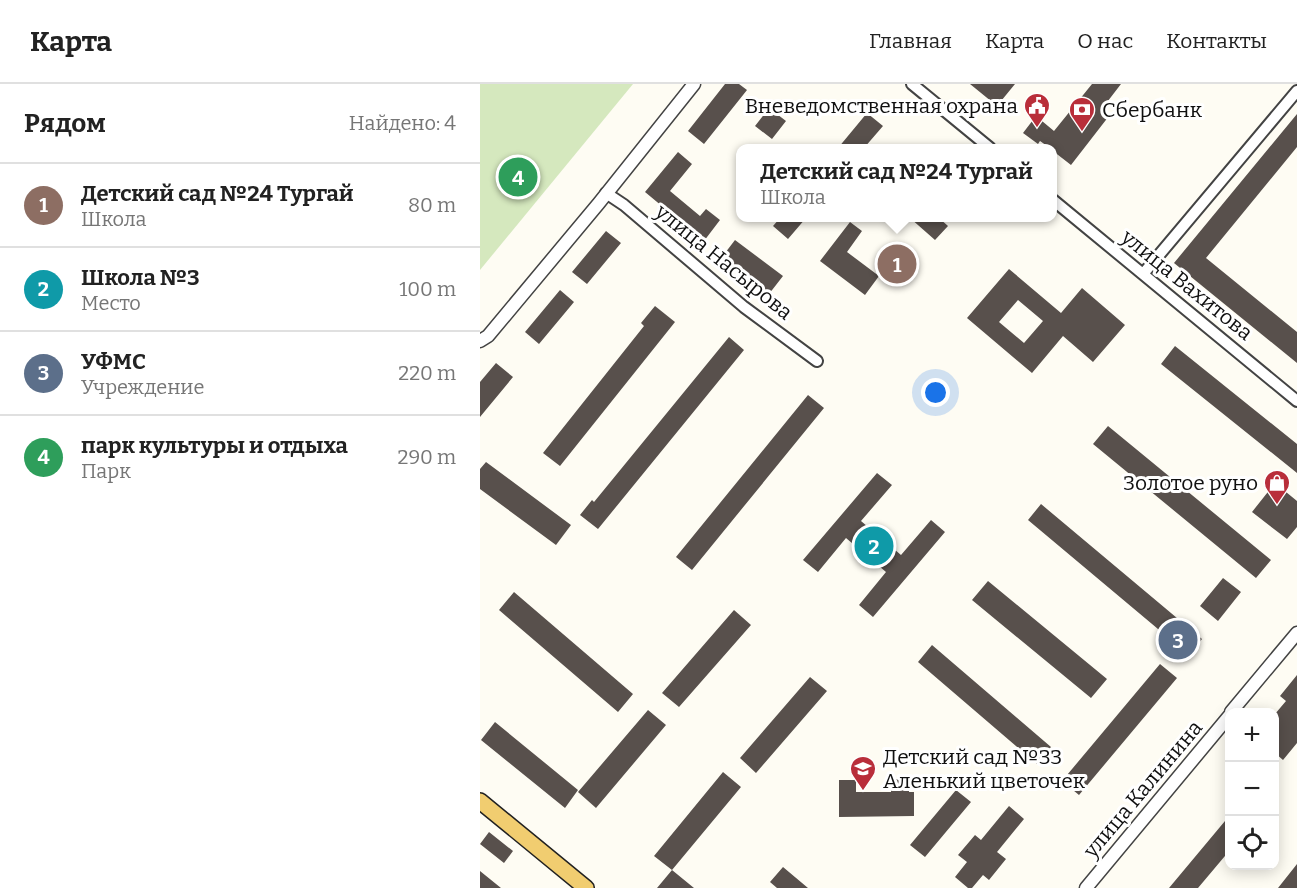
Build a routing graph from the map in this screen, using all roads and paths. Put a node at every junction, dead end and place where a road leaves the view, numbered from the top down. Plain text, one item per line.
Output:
1 (694, 84) edge
2 (912, 84) edge
3 (1297, 90) edge
4 (985, 144) edge
5 (606, 193) junction
6 (1057, 203) edge
7 (1143, 274) junction
8 (484, 339) edge
9 (480, 347) edge
10 (817, 361) dead end
11 (1297, 401) edge
12 (1297, 633) edge
13 (1235, 708) edge
14 (1225, 720) edge
15 (480, 801) edge
16 (585, 888) edge
17 (1086, 888) edge

1 - 5 street
2 - 4 street
3 - 7 street
5 - 8 street
5 - 10 street, улица Насырова
6 - 7 street, улица Вахитова
7 - 11 street, улица Вахитова
8 - 9 street
12 - 13 street, улица Калинина
14 - 17 street, улица Калинина
15 - 16 main road

